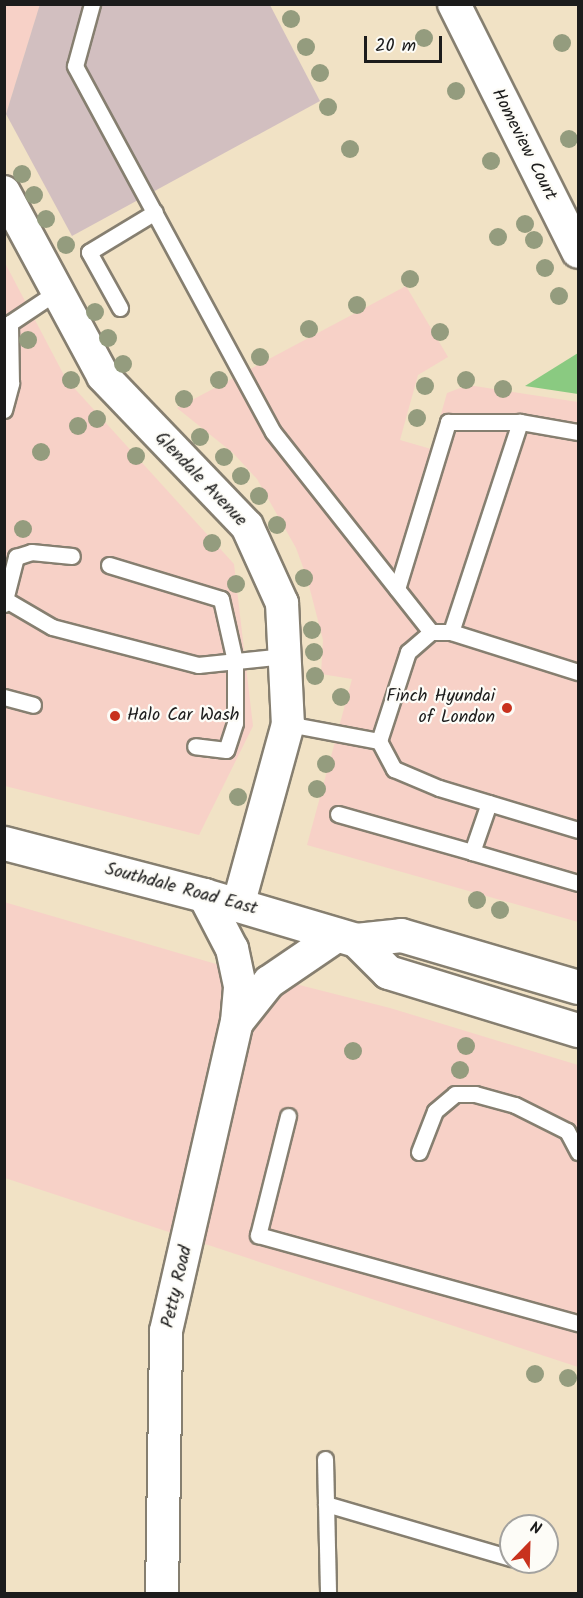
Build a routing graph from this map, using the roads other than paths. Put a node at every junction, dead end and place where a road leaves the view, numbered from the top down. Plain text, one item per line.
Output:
1 (92, 4) edge
2 (454, 4) edge
3 (4, 192) edge
4 (154, 212) junction
5 (579, 252) edge
6 (58, 291) junction
7 (120, 308) dead end
8 (7, 320) edge
9 (4, 410) edge
10 (520, 422) junction
11 (579, 432) edge
12 (72, 556) dead end
13 (109, 565) dead end
14 (397, 589) junction
15 (5, 602) edge
16 (431, 632) junction
17 (451, 632) junction
18 (285, 656) junction
19 (235, 661) junction
20 (579, 672) edge
21 (4, 697) edge
22 (33, 705) dead end
23 (288, 724) junction
24 (379, 741) junction
25 (195, 746) dead end
26 (489, 803) junction
27 (338, 814) dead end
28 (579, 830) edge
29 (4, 843) edge
30 (472, 852) junction
31 (579, 883) edge
32 (204, 895) junction
33 (238, 905) junction
34 (347, 937) junction
35 (579, 987) edge
36 (237, 1022) junction
37 (579, 1030) edge
38 (288, 1116) dead end
39 (419, 1152) dead end
40 (579, 1152) edge
41 (579, 1323) edge
42 (325, 1459) dead end
43 (326, 1504) junction
44 (499, 1554) edge
45 (162, 1593) edge
46 (328, 1593) edge

1 - 4 lane
2 - 5 street, Homeview Court
3 - 6 street, Glendale Avenue
4 - 7 lane
4 - 14 lane
6 - 8 lane
6 - 18 street, Glendale Avenue
8 - 9 lane
10 - 11 lane
10 - 14 lane
10 - 17 lane
12 - 15 lane
13 - 19 lane
14 - 16 lane
15 - 19 lane
16 - 17 lane
16 - 24 lane
17 - 20 lane
18 - 19 lane
18 - 23 street, Glendale Avenue
19 - 25 lane
21 - 22 lane
23 - 24 lane
23 - 33 street, Glendale Avenue
24 - 26 lane
26 - 28 lane
26 - 30 lane
27 - 30 lane
29 - 32 main road, Southdale Road East
30 - 31 lane
32 - 33 main road, Southdale Road East
32 - 36 street, Petty Road
33 - 34 main road, Southdale Road East
34 - 35 main road, Southdale Road East
34 - 36 street, Petty Road
34 - 37 main road, Southdale Road East
36 - 45 street, Petty Road
38 - 41 lane
39 - 40 lane
42 - 43 lane
43 - 44 lane
43 - 46 lane

